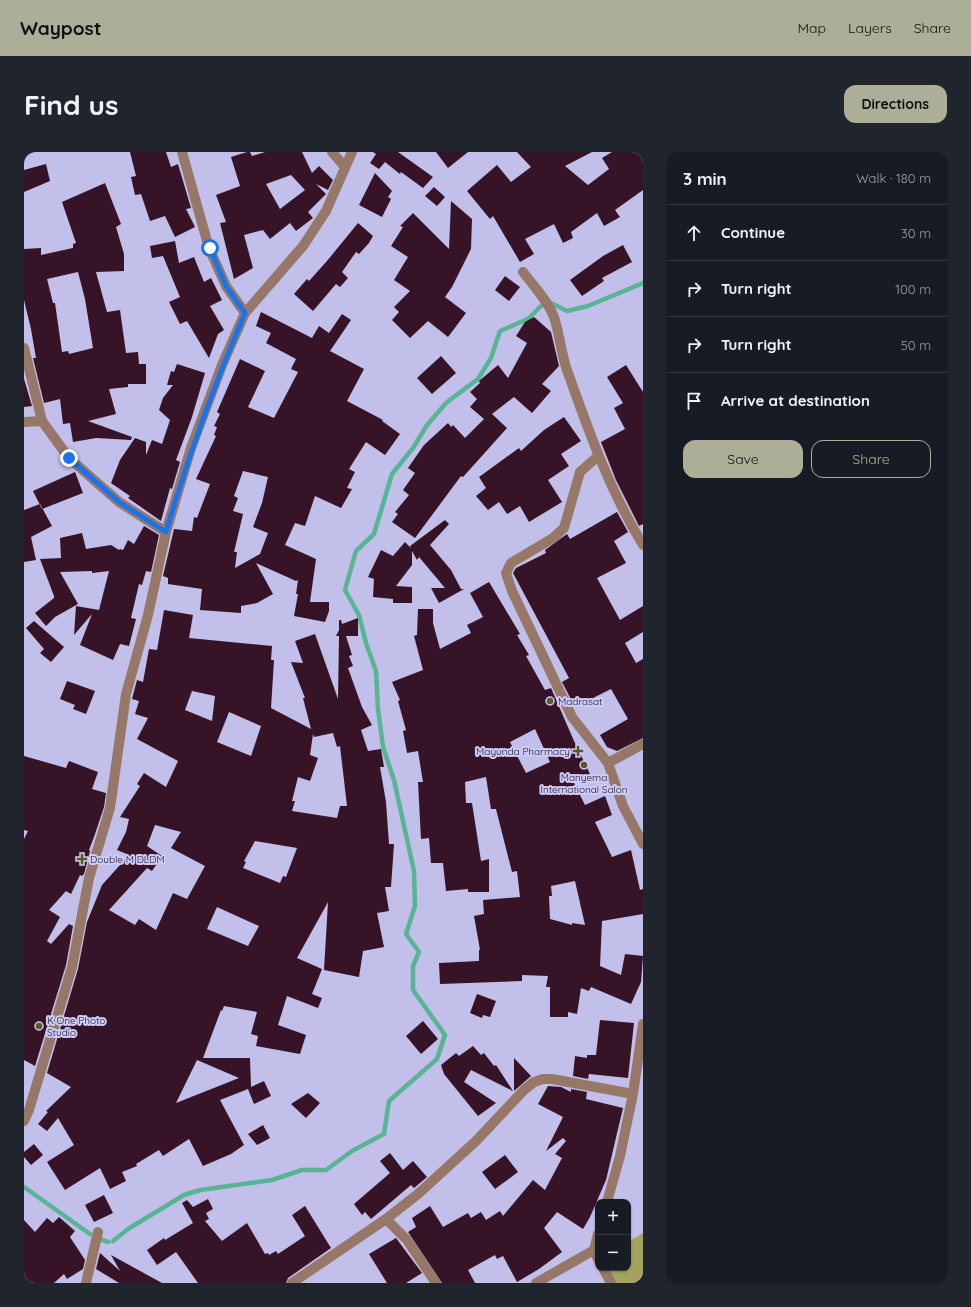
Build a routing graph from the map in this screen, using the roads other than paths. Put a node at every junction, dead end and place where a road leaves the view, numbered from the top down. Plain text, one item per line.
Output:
1 (182, 152) edge
2 (332, 152) edge
3 (352, 152) edge
4 (345, 168) junction
5 (523, 272) dead end
6 (245, 313) junction
7 (24, 348) edge
8 (42, 421) junction
9 (24, 422) edge
10 (598, 456) junction
11 (166, 532) junction
12 (643, 545) edge
13 (643, 744) edge
14 (608, 763) junction
15 (643, 844) edge
16 (643, 1024) edge
17 (633, 1094) junction
18 (27, 1107) edge
19 (24, 1121) edge
20 (608, 1199) edge
21 (386, 1219) junction
22 (98, 1232) dead end
23 (595, 1255) edge
24 (605, 1271) edge
25 (86, 1283) edge
26 (292, 1283) edge
27 (436, 1283) edge
28 (536, 1283) edge
29 (611, 1283) edge

1 - 6 street
2 - 4 street
3 - 4 street
4 - 6 street
5 - 10 street
6 - 11 street
7 - 8 street
8 - 9 street
8 - 11 street
10 - 12 street
10 - 14 street
11 - 18 street
13 - 14 street
14 - 15 street
16 - 17 street
17 - 20 street
17 - 21 street
18 - 19 street
21 - 26 street
21 - 27 street
22 - 25 street
23 - 28 street
24 - 29 street

